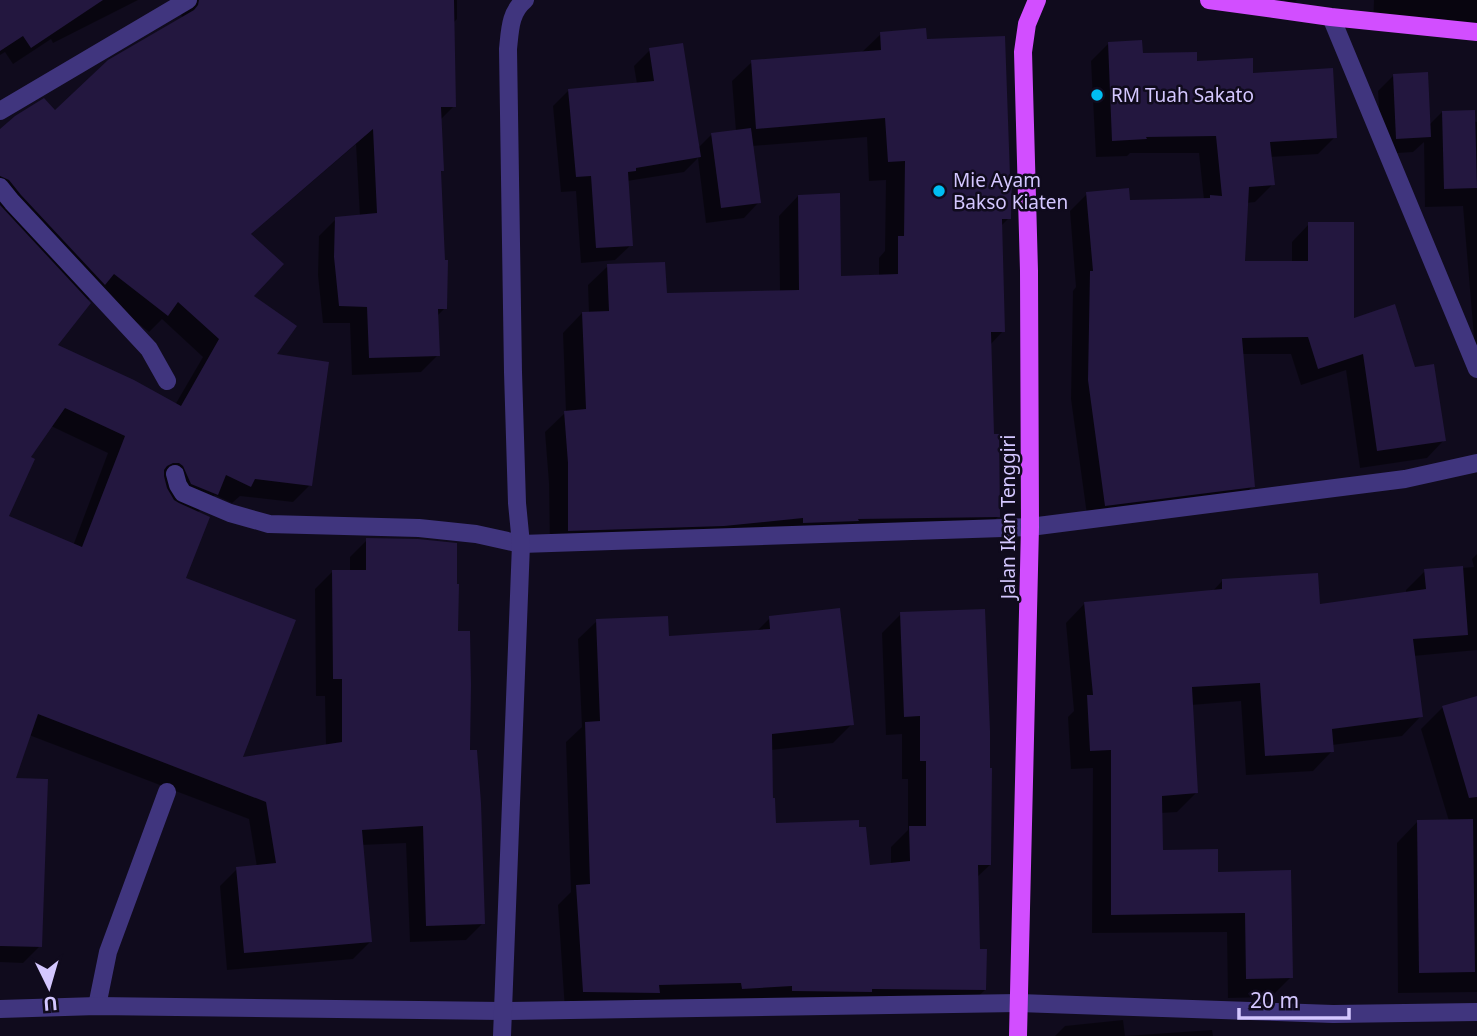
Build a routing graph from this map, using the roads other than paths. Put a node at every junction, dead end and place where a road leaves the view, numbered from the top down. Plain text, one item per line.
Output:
1 (188, 0) edge
2 (526, 0) edge
3 (1037, 0) edge
4 (1218, 1) edge
5 (1331, 17) junction
6 (1477, 32) edge
7 (0, 111) edge
8 (0, 187) edge
9 (1477, 369) edge
10 (167, 381) dead end
11 (1477, 463) edge
12 (176, 474) dead end
13 (1030, 527) junction
14 (521, 544) junction
15 (167, 792) dead end
16 (1019, 1003) junction
17 (97, 1006) junction
18 (0, 1009) edge
19 (502, 1011) junction
20 (1477, 1012) edge
21 (502, 1036) edge
22 (1018, 1036) edge

1 - 7 street
2 - 14 street
3 - 13 main road, Jalan Ikan Tenggiri
4 - 5 main road
5 - 6 main road
5 - 9 street
8 - 10 street
11 - 13 street
12 - 14 street
13 - 14 street
13 - 16 main road, Jalan Ikan Tenggiri
14 - 19 street
15 - 17 street
16 - 19 street
16 - 20 street
16 - 22 main road, Jalan Ikan Tenggiri
17 - 18 street
17 - 19 street
19 - 21 street

